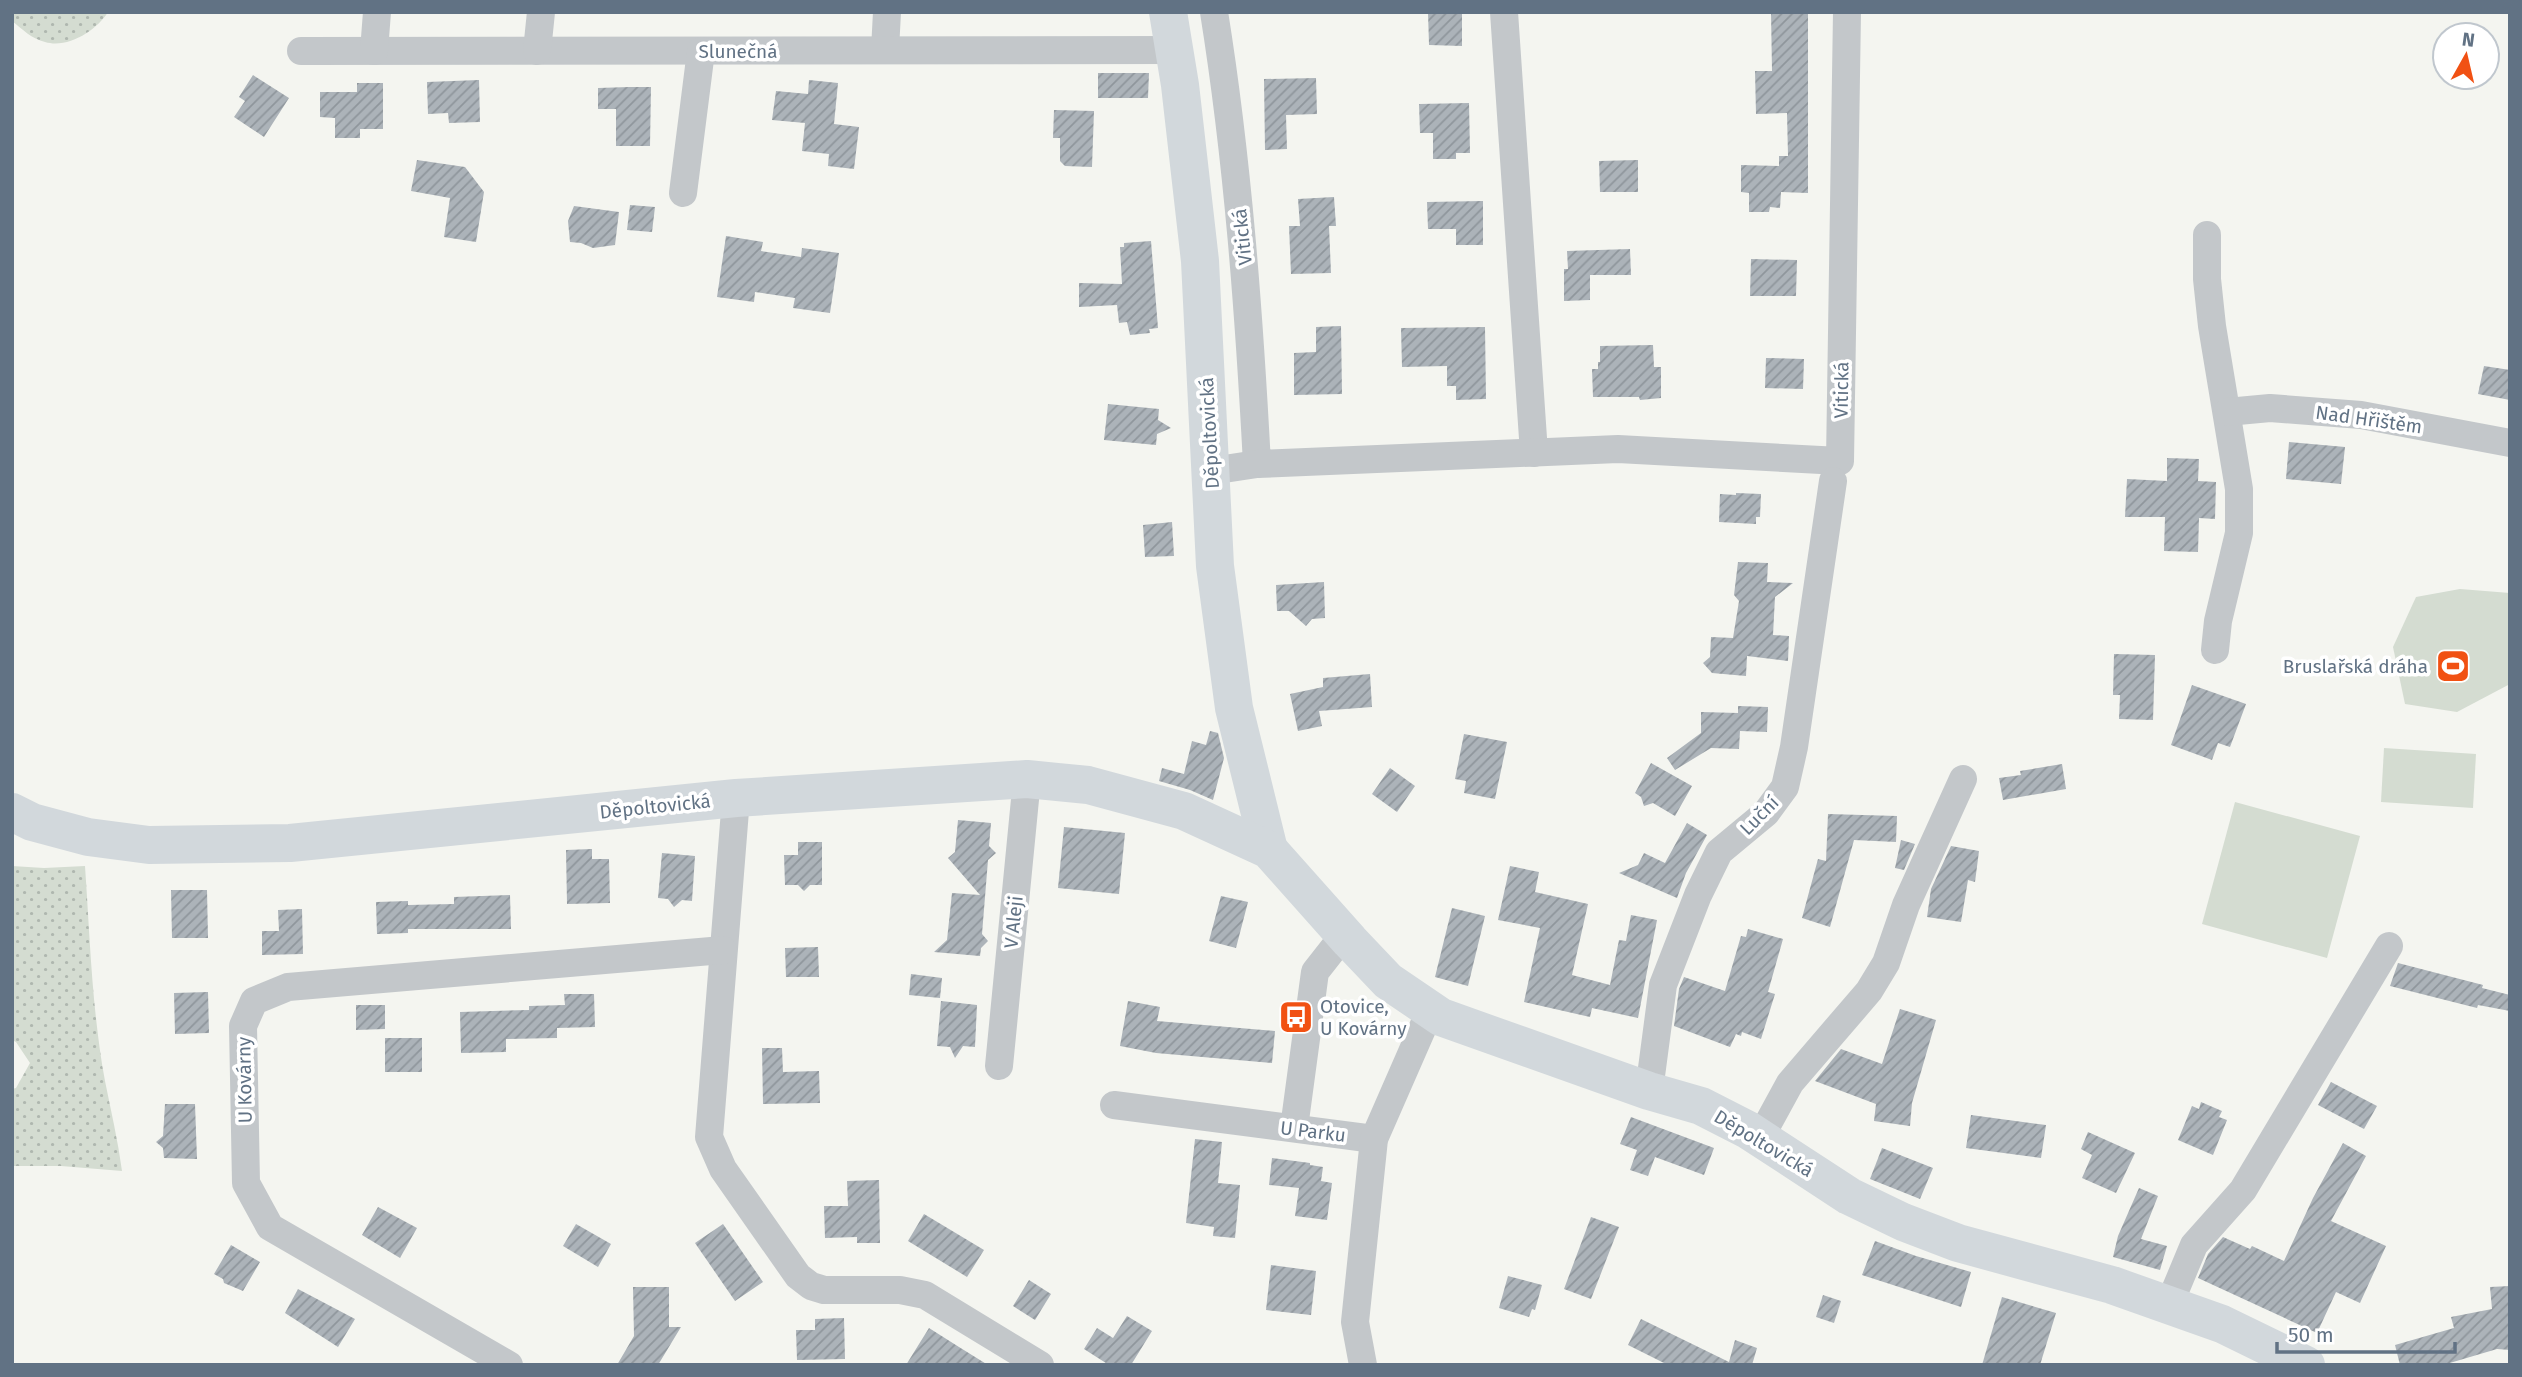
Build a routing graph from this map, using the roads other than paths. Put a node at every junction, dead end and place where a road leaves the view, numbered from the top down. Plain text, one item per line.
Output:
1 (377, 12) edge
2 (541, 12) edge
3 (887, 12) edge
4 (1168, 12) edge
5 (1214, 12) edge
6 (1504, 12) edge
7 (1847, 12) edge
8 (885, 50) junction
9 (1174, 50) junction
10 (301, 51) dead end
11 (374, 51) junction
12 (537, 51) junction
13 (701, 51) junction
14 (683, 192) dead end
15 (2207, 235) dead end
16 (2227, 412) junction
17 (2510, 443) edge
18 (1534, 453) junction
19 (1256, 464) junction
20 (1211, 471) junction
21 (1833, 481) dead end
22 (2215, 650) dead end
23 (1027, 779) junction
24 (1963, 779) dead end
25 (736, 798) junction
26 (22, 817) edge
27 (1269, 850) junction
28 (1344, 935) junction
29 (2389, 946) dead end
30 (723, 950) junction
31 (1430, 1011) junction
32 (999, 1066) dead end
33 (1649, 1091) junction
34 (1114, 1105) dead end
35 (1294, 1128) junction
36 (1760, 1138) junction
37 (1374, 1139) junction
38 (2169, 1305) junction
39 (509, 1365) edge
40 (1040, 1365) edge
41 (1363, 1365) edge
42 (2306, 1365) edge

1 - 11 street
2 - 12 street
3 - 8 street
4 - 9 street, Děpoltovická
5 - 19 street, Vitická
6 - 18 street
7 - 18 street, Vitická
8 - 9 street, Slunečná
8 - 13 street, Slunečná
9 - 20 street, Děpoltovická
10 - 11 street, Slunečná
11 - 12 street, Slunečná
12 - 13 street, Slunečná
13 - 14 street
15 - 16 street
16 - 17 street, Nad Hřištěm
16 - 22 street
18 - 19 street, Vitická
19 - 20 street, Vitická
20 - 27 street, Děpoltovická
21 - 33 street, Luční
23 - 25 street, Děpoltovická
23 - 27 street, Děpoltovická
23 - 32 street, V Aleji
24 - 36 street
25 - 26 street, Děpoltovická
25 - 30 street
27 - 28 street, Děpoltovická
28 - 31 street, Děpoltovická
28 - 35 street
29 - 38 street
30 - 39 street, U Kovárny
30 - 40 street
31 - 33 street, Děpoltovická
31 - 37 street, U Parku
33 - 36 street, Děpoltovická
34 - 35 street, U Parku
35 - 37 street, U Parku
36 - 38 street, Děpoltovická
37 - 41 street
38 - 42 street, Děpoltovická

